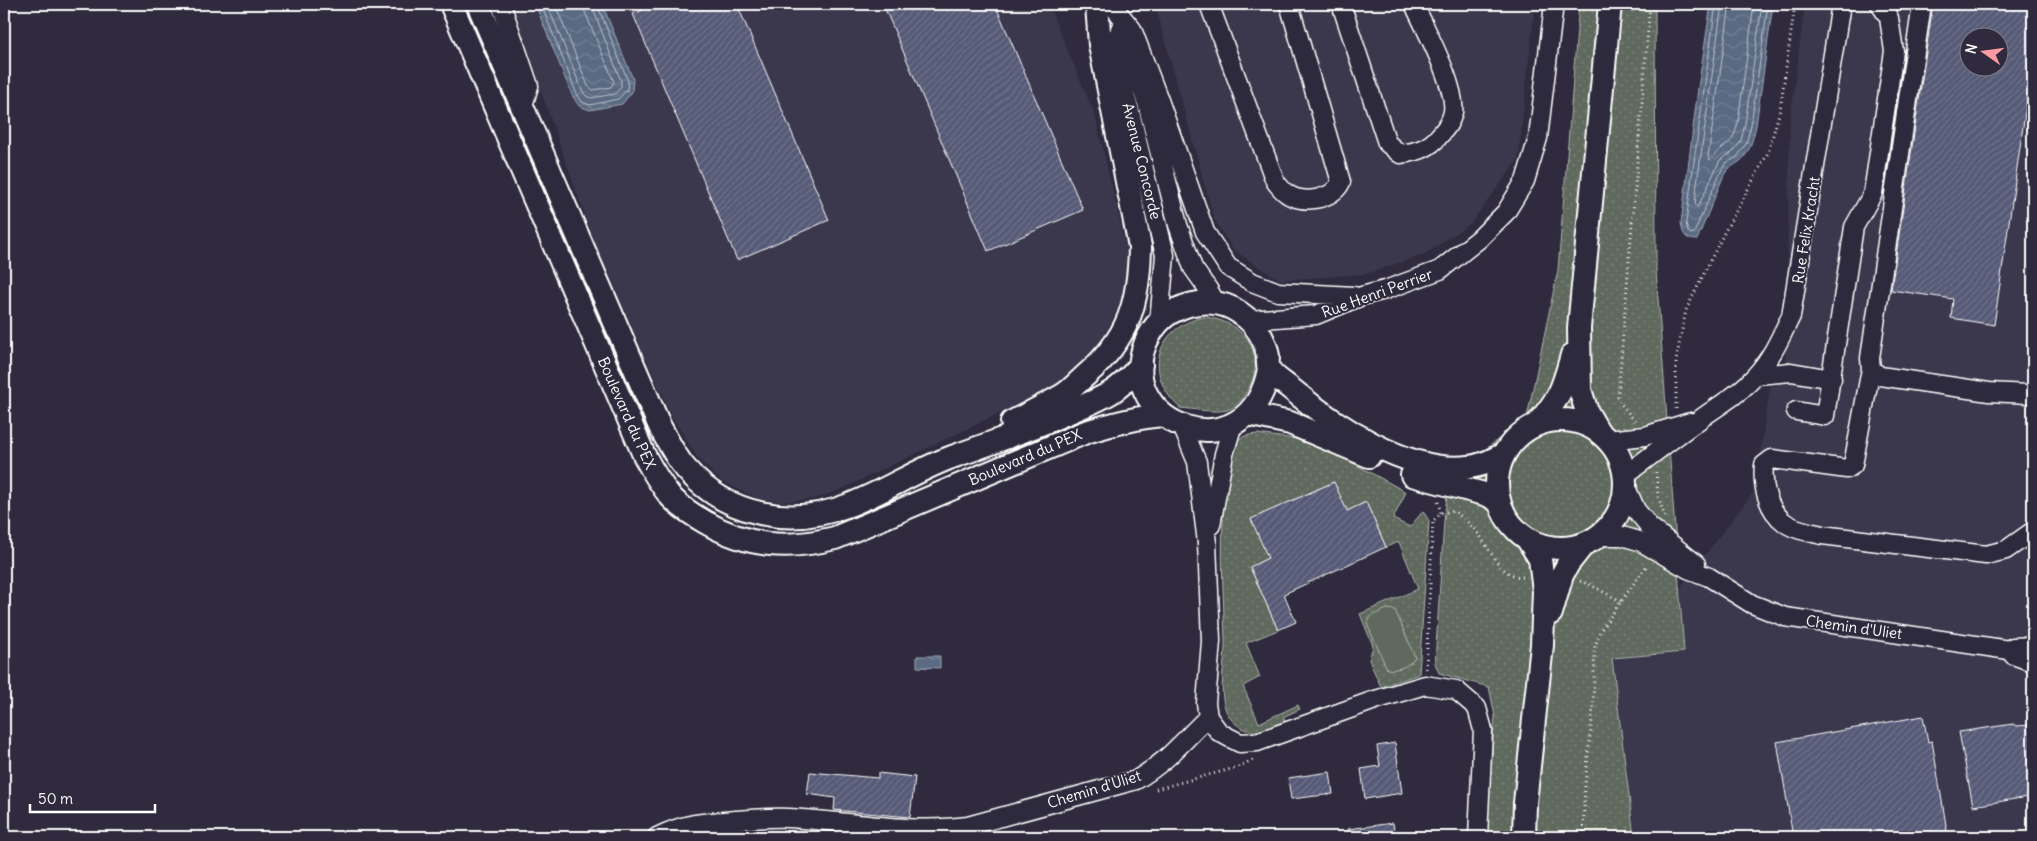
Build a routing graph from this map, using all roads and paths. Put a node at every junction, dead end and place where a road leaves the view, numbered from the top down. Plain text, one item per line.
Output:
1 (451, 4) edge
2 (478, 4) edge
3 (501, 4) edge
4 (1104, 4) edge
5 (1210, 4) edge
6 (1289, 4) edge
7 (1341, 4) edge
8 (1414, 4) edge
9 (1554, 4) edge
10 (1610, 4) edge
11 (1650, 4) edge
12 (1795, 4) edge
13 (1841, 4) edge
14 (1880, 4) edge
15 (1922, 4) edge
16 (523, 106) junction
17 (1362, 296) junction
18 (1216, 303) junction
19 (1249, 320) junction
20 (1159, 322) junction
21 (1579, 328) junction
22 (1141, 364) junction
23 (1269, 369) junction
24 (1871, 369) junction
25 (1757, 375) junction
26 (1832, 379) junction
27 (2033, 392) edge
28 (1796, 411) dead end
29 (1163, 415) junction
30 (1240, 419) junction
31 (1698, 420) junction
32 (1537, 424) junction
33 (1680, 424) junction
34 (1182, 426) junction
35 (1639, 426) dead end
36 (1602, 435) junction
37 (1504, 454) junction
38 (949, 458) junction
39 (1656, 470) dead end
40 (1625, 480) junction
41 (1498, 501) junction
42 (1666, 525) dead end
43 (2033, 531) edge
44 (1528, 540) junction
45 (1592, 541) junction
46 (1208, 543) junction
47 (1650, 562) dead end
48 (1527, 576) dead end
49 (1709, 577) junction
50 (1577, 580) dead end
51 (1622, 602) junction
52 (1542, 645) junction
53 (2033, 646) edge
54 (2009, 650) junction
55 (2033, 662) edge
56 (1425, 685) junction
57 (1208, 717) junction
58 (657, 837) edge
59 (1478, 837) edge
60 (1524, 837) edge
61 (1583, 837) edge

1 - 29 main road, Boulevard du PEX
2 - 16 main road, Boulevard du PEX
3 - 16 street
4 - 17 street
4 - 18 street, Avenue Concorde
4 - 20 street, Avenue Concorde
4 - 38 main road
5 - 6 street
7 - 8 street
9 - 17 street, Rue Henri Perrier
10 - 21 main road
11 - 35 path
12 - 33 path
13 - 25 street, Rue Felix Kracht
14 - 26 street
15 - 24 street
16 - 38 main road, Boulevard du PEX
17 - 19 street, Rue Henri Perrier
18 - 19 main road
18 - 20 main road
19 - 23 main road
20 - 22 main road
21 - 32 main road
21 - 36 main road
22 - 29 main road
22 - 38 main road, Boulevard du PEX
23 - 30 main road
23 - 37 main road
24 - 27 street
24 - 43 street
25 - 26 street
25 - 31 street, Rue Felix Kracht
26 - 28 street
29 - 34 main road
30 - 34 main road
30 - 41 main road
30 - 46 street
31 - 33 street, Rue Felix Kracht
31 - 40 street, Rue Felix Kracht
32 - 36 main road
32 - 37 main road
33 - 36 street, Rue Felix Kracht
34 - 46 street
36 - 40 main road
37 - 41 main road
39 - 42 path
40 - 45 main road
40 - 49 street, Chemin d'Uliet
41 - 44 main road
44 - 45 main road
44 - 52 main road
45 - 49 street, Chemin d'Uliet
45 - 52 main road
46 - 57 street
47 - 51 path
48 - 56 path
49 - 54 street, Chemin d'Uliet
50 - 51 path
51 - 61 path
52 - 60 main road
53 - 54 street, Chemin d'Uliet
54 - 55 street, Chemin d'Uliet
56 - 57 street
56 - 59 street
57 - 58 street, Chemin d'Uliet

